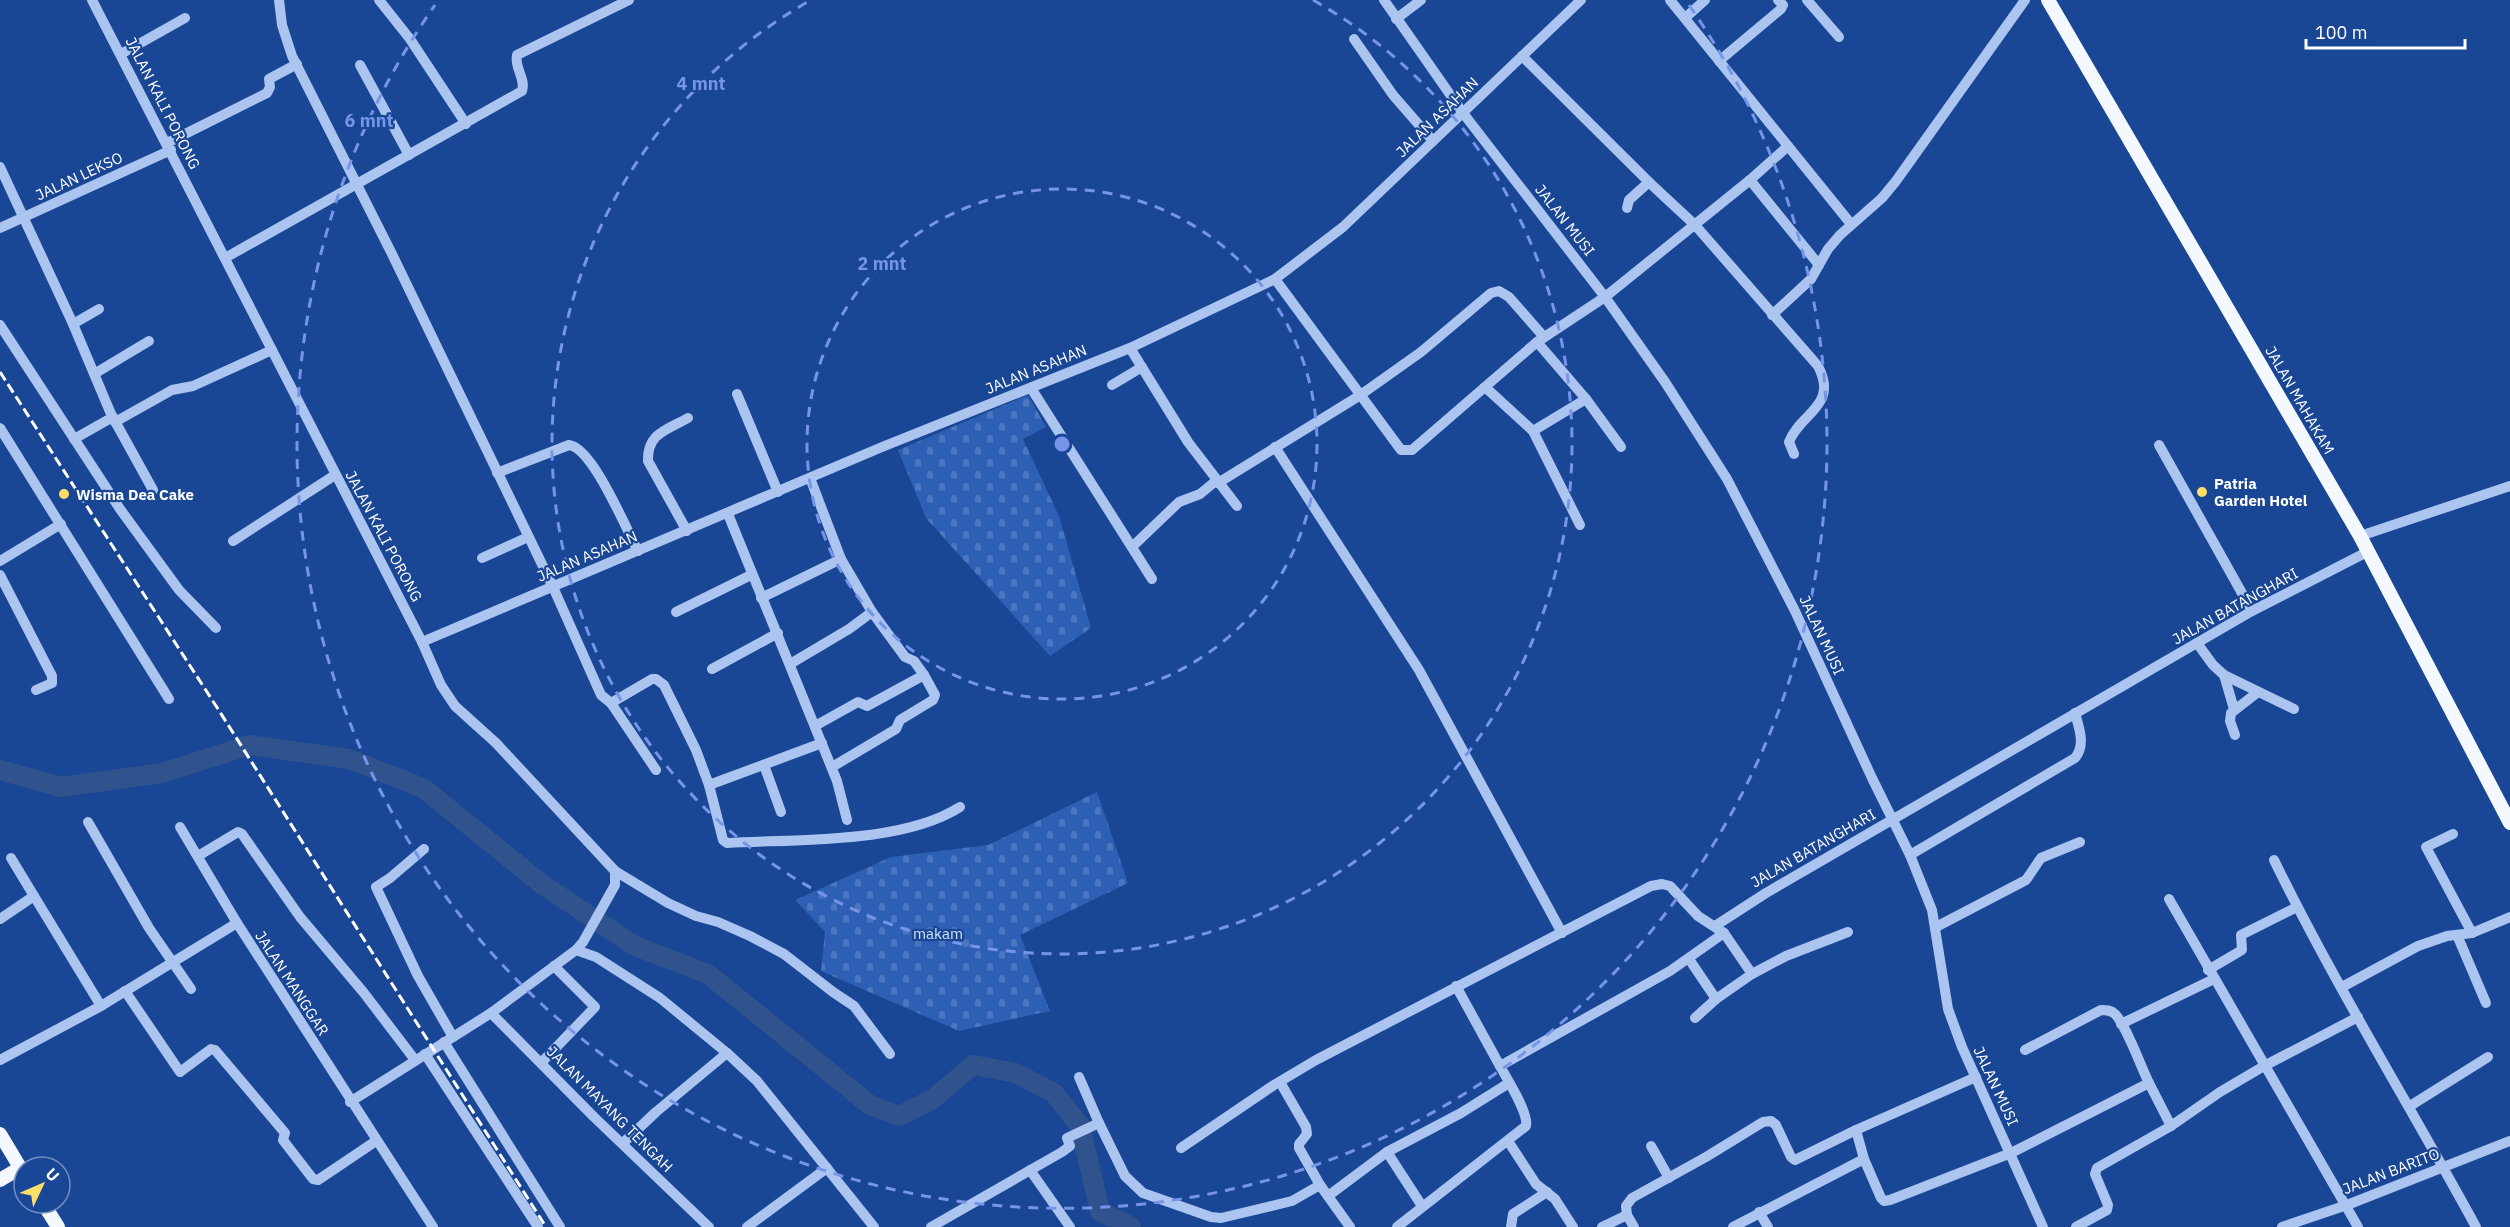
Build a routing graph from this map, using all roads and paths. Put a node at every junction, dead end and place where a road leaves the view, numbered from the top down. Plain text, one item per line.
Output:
1 (92, 0) edge
2 (279, 0) edge
3 (379, 0) edge
4 (629, 0) edge
5 (1384, 0) edge
6 (1421, 0) edge
7 (1581, 0) edge
8 (1670, 0) edge
9 (1705, 0) edge
10 (1778, 0) edge
11 (1807, 0) edge
12 (2025, 0) edge
13 (2048, 0) edge
14 (184, 18) dead end
15 (1684, 18) junction
16 (1396, 19) junction
17 (1839, 37) dead end
18 (1354, 39) dead end
19 (121, 54) junction
20 (1522, 56) junction
21 (1719, 61) junction
22 (297, 64) junction
23 (360, 65) dead end
24 (1463, 112) junction
25 (466, 123) junction
26 (1433, 141) junction
27 (1788, 146) junction
28 (169, 147) junction
29 (409, 155) junction
30 (0, 167) edge
31 (1750, 180) junction
32 (1649, 182) junction
33 (358, 184) junction
34 (1628, 208) dead end
35 (24, 217) junction
36 (1851, 224) junction
37 (1695, 225) junction
38 (0, 228) edge
39 (225, 258) junction
40 (1818, 265) junction
41 (1275, 279) junction
42 (1605, 297) junction
43 (99, 309) dead end
44 (1772, 315) junction
45 (73, 324) junction
46 (0, 325) edge
47 (1541, 339) junction
48 (149, 341) dead end
49 (1130, 348) junction
50 (272, 350) junction
51 (1142, 367) junction
52 (94, 374) junction
53 (1112, 385) dead end
54 (1485, 387) junction
55 (1031, 388) junction
56 (737, 394) dead end
57 (1359, 396) junction
58 (1586, 399) junction
59 (687, 418) dead end
60 (114, 420) junction
61 (0, 428) edge
62 (1533, 431) junction
63 (74, 439) junction
64 (2159, 445) dead end
65 (1275, 447) junction
66 (1621, 447) dead end
67 (1794, 454) dead end
68 (497, 473) junction
69 (335, 475) junction
70 (810, 478) junction
71 (1218, 482) junction
72 (2510, 486) edge
73 (153, 490) dead end
74 (778, 492) junction
75 (1237, 506) dead end
76 (728, 513) junction
77 (61, 524) junction
78 (1580, 525) dead end
79 (687, 531) junction
80 (2360, 536) junction
81 (528, 537) junction
82 (233, 541) dead end
83 (1132, 547) junction
84 (638, 551) junction
85 (2367, 552) junction
86 (482, 558) dead end
87 (842, 559) junction
88 (0, 561) edge
89 (0, 575) edge
90 (751, 575) junction
91 (1152, 579) dead end
92 (553, 587) junction
93 (761, 598) junction
94 (2252, 611) junction
95 (676, 612) dead end
96 (872, 612) junction
97 (216, 628) dead end
98 (778, 633) junction
99 (422, 642) junction
100 (2197, 643) junction
101 (790, 664) junction
102 (712, 669) dead end
103 (924, 675) junction
104 (2224, 675) junction
105 (36, 690) dead end
106 (2258, 692) junction
107 (169, 699) dead end
108 (611, 703) junction
109 (2234, 709) junction
110 (2294, 709) dead end
111 (2075, 713) junction
112 (815, 726) junction
113 (2235, 735) dead end
114 (822, 743) junction
115 (764, 765) junction
116 (832, 767) junction
117 (656, 770) dead end
118 (709, 785) junction
119 (960, 807) dead end
120 (781, 812) dead end
121 (2508, 815) edge
122 (1892, 819) junction
123 (847, 820) dead end
124 (88, 822) dead end
125 (180, 826) dead end
126 (2454, 834) dead end
127 (2080, 842) dead end
128 (424, 849) dead end
129 (1910, 855) junction
130 (198, 856) junction
131 (11, 858) dead end
132 (2274, 860) dead end
133 (615, 871) junction
134 (34, 896) junction
135 (2169, 899) dead end
136 (2297, 907) junction
137 (2510, 917) edge
138 (0, 919) edge
139 (237, 923) junction
140 (1715, 926) junction
141 (1936, 927) junction
142 (1848, 932) dead end
143 (1562, 933) junction
144 (1724, 933) junction
145 (2472, 933) junction
146 (2457, 935) junction
147 (580, 946) junction
148 (1689, 959) junction
149 (171, 963) junction
150 (555, 966) junction
151 (1752, 974) junction
152 (2211, 974) junction
153 (1456, 986) junction
154 (2342, 987) junction
155 (191, 989) dead end
156 (125, 991) junction
157 (1716, 999) junction
158 (2486, 1003) dead end
159 (101, 1006) junction
160 (491, 1013) junction
161 (2358, 1017) junction
162 (1695, 1018) dead end
163 (2121, 1024) junction
164 (448, 1039) junction
165 (2025, 1050) dead end
166 (727, 1053) junction
167 (890, 1054) dead end
168 (420, 1057) junction
169 (2488, 1057) dead end
170 (0, 1060) edge
171 (542, 1062) junction
172 (1500, 1066) junction
173 (2264, 1066) junction
174 (1079, 1077) dead end
175 (1976, 1077) junction
176 (1280, 1082) junction
177 (1509, 1083) junction
178 (2148, 1083) junction
179 (350, 1102) junction
180 (2410, 1106) junction
181 (1096, 1124) junction
182 (2171, 1126) junction
183 (1856, 1130) junction
184 (0, 1134) edge
185 (376, 1141) junction
186 (1508, 1141) junction
187 (2510, 1141) edge
188 (623, 1143) junction
189 (1651, 1146) dead end
190 (1181, 1148) dead end
191 (1387, 1152) junction
192 (2011, 1153) junction
193 (12, 1155) edge
194 (1863, 1159) junction
195 (2443, 1166) junction
196 (827, 1168) junction
197 (1030, 1170) junction
198 (1668, 1178) junction
199 (1320, 1185) junction
200 (1547, 1192) junction
201 (1328, 1196) junction
202 (2347, 1205) junction
203 (1422, 1206) junction
204 (1759, 1212) junction
205 (1628, 1215) junction
206 (433, 1227) edge
207 (538, 1227) edge
208 (560, 1227) edge
209 (709, 1227) edge
210 (747, 1227) edge
211 (874, 1227) edge
212 (931, 1227) edge
213 (1070, 1227) edge
214 (1350, 1227) edge
215 (1397, 1227) edge
216 (1511, 1227) edge
217 (1573, 1227) edge
218 (1602, 1227) edge
219 (1634, 1227) edge
220 (1733, 1227) edge
221 (1768, 1227) edge
222 (2043, 1227) edge
223 (2076, 1227) edge
224 (2282, 1227) edge
225 (2358, 1227) edge
226 (2476, 1227) edge

1 - 19 street, JALAN KALI PORONG
2 - 22 street
3 - 25 street
4 - 25 street
5 - 16 street, JALAN MUSI
6 - 16 street
7 - 20 street, JALAN ASAHAN
8 - 15 street
9 - 15 street
10 - 21 street
11 - 17 street
12 - 36 street
13 - 80 main road, JALAN MAHAKAM
14 - 19 street
15 - 21 street
16 - 24 street, JALAN MUSI
18 - 26 street
19 - 28 street, JALAN KALI PORONG
20 - 24 street, JALAN ASAHAN
20 - 32 street
21 - 27 street
22 - 28 street, JALAN LEKSO
22 - 33 street
23 - 29 street
24 - 26 street, JALAN ASAHAN
24 - 42 street, JALAN MUSI
25 - 29 street
26 - 41 street, JALAN ASAHAN
27 - 31 street
27 - 36 street
28 - 35 street, JALAN LEKSO
28 - 39 street, JALAN KALI PORONG
29 - 33 street
30 - 35 street
31 - 37 street
31 - 40 street
32 - 34 street
32 - 37 street
33 - 39 street
33 - 68 street
35 - 38 street, JALAN LEKSO
35 - 45 street
36 - 40 street
37 - 42 street
37 - 44 street
39 - 50 street, JALAN KALI PORONG
40 - 44 street
41 - 49 street, JALAN ASAHAN
41 - 57 street
42 - 47 street
42 - 122 street, JALAN MUSI
43 - 45 street
44 - 67 street
45 - 52 street
46 - 63 street
47 - 54 street
47 - 57 street
47 - 58 street
48 - 52 street
49 - 51 street
49 - 55 street, JALAN ASAHAN
50 - 60 street
50 - 69 street, JALAN KALI PORONG
51 - 53 street
51 - 71 street
52 - 60 street
54 - 57 street
54 - 62 street
55 - 70 street, JALAN ASAHAN
55 - 83 street
56 - 74 street
57 - 65 street
58 - 62 street
58 - 66 street
59 - 79 street
60 - 63 street
60 - 73 street
61 - 77 street
62 - 78 street
63 - 97 street
64 - 94 street
65 - 71 street
65 - 143 street
68 - 81 street
68 - 84 street
69 - 82 street
69 - 99 street, JALAN KALI PORONG
70 - 74 street, JALAN ASAHAN
70 - 87 street
71 - 75 street
71 - 83 street
72 - 80 street
74 - 76 street, JALAN ASAHAN
76 - 79 street, JALAN ASAHAN
76 - 90 street
77 - 88 street
77 - 107 street
79 - 84 street, JALAN ASAHAN
80 - 85 main road, JALAN MAHAKAM
81 - 86 street
81 - 92 street
83 - 91 street
84 - 92 street, JALAN ASAHAN
85 - 94 street, JALAN BATANGHARI
85 - 121 main road, JALAN MAHAKAM
87 - 93 street
87 - 96 street
89 - 105 street
90 - 93 street
90 - 95 street
92 - 99 street, JALAN ASAHAN
92 - 108 street
93 - 98 street
94 - 100 street, JALAN BATANGHARI
96 - 101 street
96 - 103 street
98 - 101 street
98 - 102 street
99 - 133 street, JALAN KALI PORONG
100 - 104 street
100 - 111 street, JALAN BATANGHARI
101 - 112 street
103 - 112 street
103 - 116 street
104 - 106 street
104 - 109 street
106 - 109 street
106 - 110 street
108 - 117 street
108 - 118 street
109 - 113 street
111 - 122 street, JALAN BATANGHARI
111 - 129 street
112 - 114 street
114 - 115 street
114 - 116 street
115 - 118 street
115 - 120 street
116 - 123 street
118 - 119 street
122 - 129 street, JALAN MUSI
122 - 140 street, JALAN BATANGHARI
124 - 149 street
125 - 130 street
126 - 145 street
127 - 141 street
128 - 164 street
129 - 141 street, JALAN MUSI
130 - 139 street
130 - 168 street
131 - 134 street
132 - 136 street
133 - 147 street
133 - 167 street, JALAN KALI PORONG
134 - 138 street
134 - 159 street
135 - 152 street
136 - 152 street
136 - 154 street
137 - 145 street
139 - 149 street, JALAN MANGGAR
139 - 179 street, JALAN MANGGAR
140 - 143 street
140 - 144 street
141 - 175 street, JALAN MUSI
142 - 151 street
143 - 153 street
144 - 148 street
144 - 151 street
145 - 146 street
146 - 154 street
146 - 158 street
147 - 150 street
147 - 166 street
148 - 157 street
148 - 172 street
149 - 155 street
149 - 156 street, JALAN MANGGAR
150 - 160 street
150 - 171 street
151 - 157 street
152 - 163 street
152 - 173 street
153 - 172 street
153 - 176 street
154 - 161 street
156 - 159 street, JALAN MANGGAR
156 - 185 street
157 - 162 street
159 - 170 street, JALAN MANGGAR
160 - 164 street
160 - 171 street, JALAN MAYANG TENGAH
161 - 173 street
161 - 180 street
163 - 165 street
163 - 178 street
164 - 168 street
164 - 208 street
166 - 188 street
166 - 196 street
168 - 179 street
168 - 207 street
169 - 180 street
171 - 188 street, JALAN MAYANG TENGAH
172 - 177 street
173 - 182 street
173 - 202 street
174 - 181 street
175 - 183 street
175 - 192 street, JALAN MUSI
176 - 190 street
176 - 199 street
177 - 186 street
177 - 191 street
178 - 182 street
178 - 192 street
179 - 185 street, JALAN MANGGAR
180 - 195 street
181 - 197 street
181 - 199 street
182 - 223 street
183 - 194 street
183 - 198 street
184 - 193 main road
185 - 206 street, JALAN MANGGAR
186 - 200 street
186 - 203 street
187 - 195 street, JALAN BARITO
188 - 209 street, JALAN MAYANG TENGAH
189 - 198 street
191 - 201 street
191 - 203 street
192 - 194 street
192 - 222 street, JALAN MUSI
194 - 204 street
195 - 202 street, JALAN BARITO
195 - 226 street
196 - 210 street
196 - 211 street
197 - 212 street
197 - 213 street
198 - 205 street
199 - 201 street
200 - 216 street
200 - 217 street
201 - 214 street
202 - 224 street, JALAN BARITO
202 - 225 street
203 - 215 street
204 - 220 street
204 - 221 street
205 - 218 street
205 - 219 street

